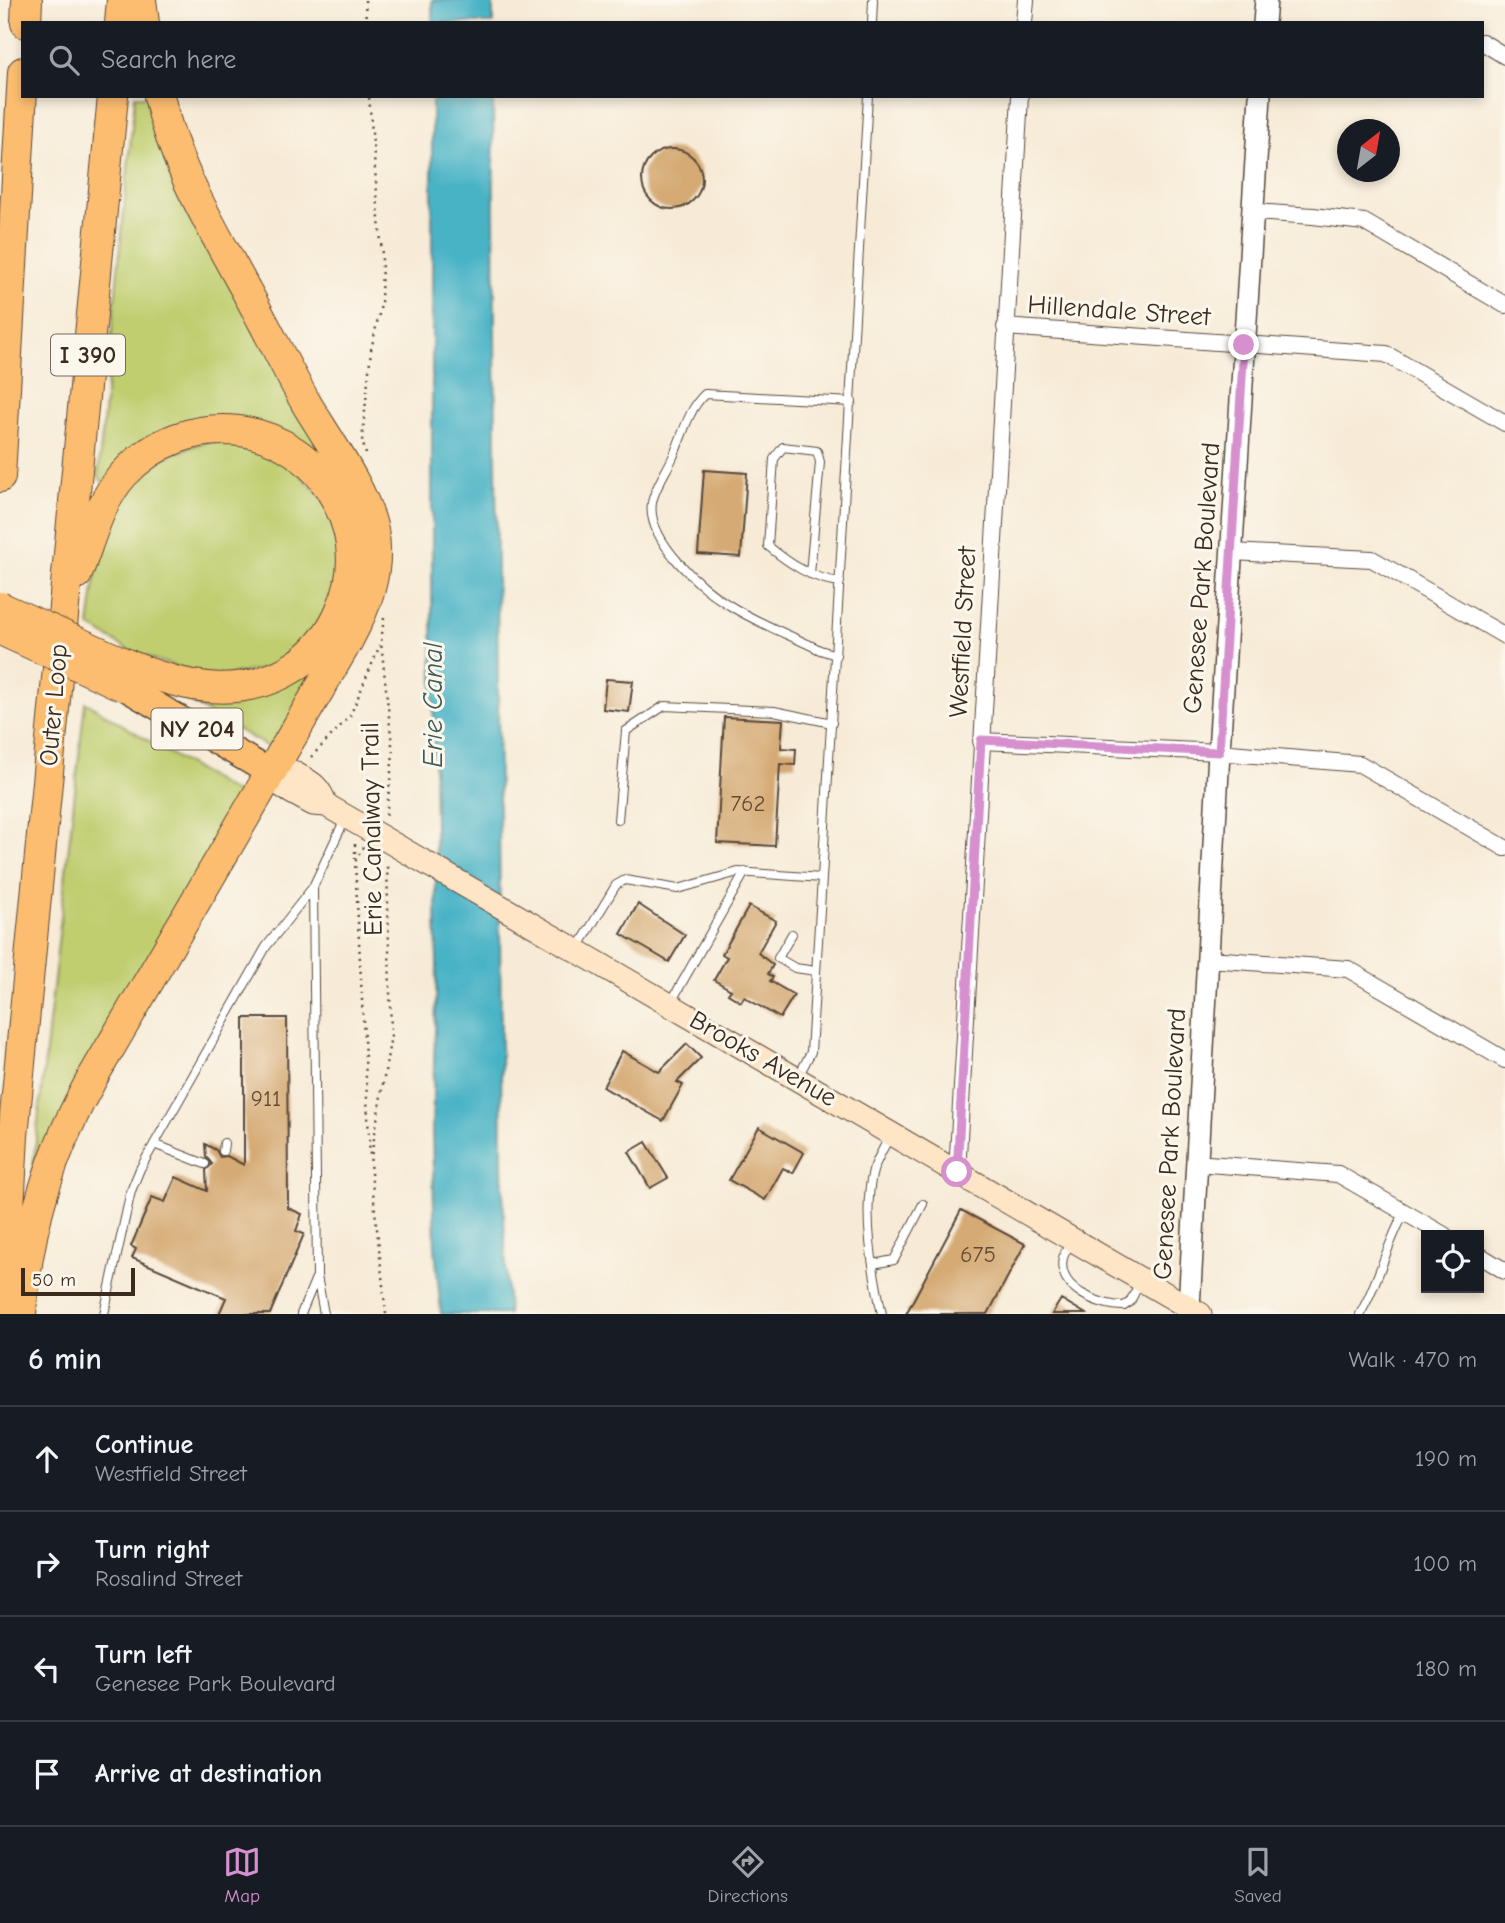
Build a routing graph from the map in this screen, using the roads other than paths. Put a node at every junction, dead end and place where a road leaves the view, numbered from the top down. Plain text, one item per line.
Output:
1 (27, 0) edge
2 (122, 0) edge
3 (141, 0) edge
4 (873, 0) edge
5 (1026, 0) edge
6 (1266, 0) edge
7 (26, 21) edge
8 (120, 21) edge
9 (144, 21) edge
10 (872, 21) edge
11 (1024, 21) edge
12 (1264, 21) edge
13 (1484, 43) edge
14 (1505, 56) edge
15 (21, 98) edge
16 (113, 98) edge
17 (159, 98) edge
18 (868, 98) edge
19 (1020, 98) edge
20 (1260, 98) edge
21 (18, 158) junction
22 (0, 201) edge
23 (1253, 212) junction
24 (1505, 305) edge
25 (1005, 327) junction
26 (1244, 345) junction
27 (852, 402) junction
28 (1505, 423) edge
29 (0, 477) edge
30 (1233, 552) junction
31 (810, 574) junction
32 (840, 582) junction
33 (0, 607) edge
34 (63, 614) junction
35 (0, 629) edge
36 (1505, 636) edge
37 (836, 655) junction
38 (123, 674) junction
39 (831, 723) junction
40 (981, 740) junction
41 (1219, 752) junction
42 (273, 774) junction
43 (618, 820) dead end
44 (363, 830) junction
45 (1505, 848) edge
46 (745, 872) junction
47 (822, 877) junction
48 (313, 887) junction
49 (792, 934) dead end
50 (571, 948) junction
51 (1209, 959) junction
52 (816, 971) junction
53 (670, 1005) junction
54 (1505, 1060) edge
55 (797, 1079) junction
56 (891, 1133) junction
57 (154, 1144) junction
58 (1195, 1163) junction
59 (205, 1164) dead end
60 (957, 1172) junction
61 (923, 1204) dead end
62 (1405, 1212) junction
63 (1436, 1230) edge
64 (1073, 1240) junction
65 (1484, 1258) edge
66 (873, 1264) junction
67 (1505, 1271) edge
68 (317, 1276) junction
69 (1141, 1279) junction
70 (1124, 1310) edge
71 (1192, 1312) edge
72 (5, 1314) edge
73 (21, 1314) edge
74 (104, 1314) edge
75 (301, 1314) edge
76 (324, 1314) edge
77 (882, 1314) edge
78 (1360, 1314) edge

1 - 7 highway
2 - 8 highway
3 - 9 highway
4 - 10 lane
5 - 11 street
6 - 12 street
13 - 14 street
15 - 21 highway
16 - 34 highway, Outer Loop / I 390
17 - 42 highway
18 - 27 lane
19 - 25 street, Westfield Street
20 - 23 street, Genesee Park Boulevard
21 - 22 highway
21 - 29 highway
23 - 24 street
23 - 26 street, Genesee Park Boulevard
25 - 26 street, Hillendale Street
25 - 40 street, Westfield Street
26 - 28 street, Hillendale Street
26 - 30 street, Genesee Park Boulevard
27 - 32 lane
27 - 37 lane
30 - 36 street
30 - 41 street, Genesee Park Boulevard
31 - 31 lane
31 - 32 lane
32 - 37 lane
33 - 38 highway, bridge
34 - 38 highway
34 - 72 highway, Outer Loop / I 390
35 - 38 highway, bridge
37 - 39 lane
38 - 42 main road, Brooks Avenue / NY 204
39 - 43 lane
39 - 47 lane
40 - 41 street
40 - 60 street, Westfield Street
41 - 45 street
41 - 51 street, Genesee Park Boulevard
42 - 44 main road, Brooks Avenue
42 - 73 highway
44 - 48 lane
44 - 50 main road, Brooks Avenue, bridge
46 - 47 lane
46 - 50 lane
46 - 53 lane
47 - 52 lane
48 - 57 lane
48 - 68 lane
49 - 52 lane
50 - 53 main road, Brooks Avenue
51 - 54 street
51 - 58 street, Genesee Park Boulevard
52 - 55 lane
53 - 55 main road, Brooks Avenue
55 - 56 main road, Brooks Avenue
56 - 60 main road, Brooks Avenue
56 - 66 lane
57 - 59 lane
57 - 74 lane
58 - 62 street
58 - 71 street, Genesee Park Boulevard
60 - 64 main road, Brooks Avenue
61 - 66 lane
62 - 63 street
62 - 78 lane
64 - 69 main road, Brooks Avenue
64 - 70 lane
65 - 67 street
66 - 77 lane
68 - 75 lane
68 - 76 lane
69 - 70 lane
69 - 71 main road, Brooks Avenue

